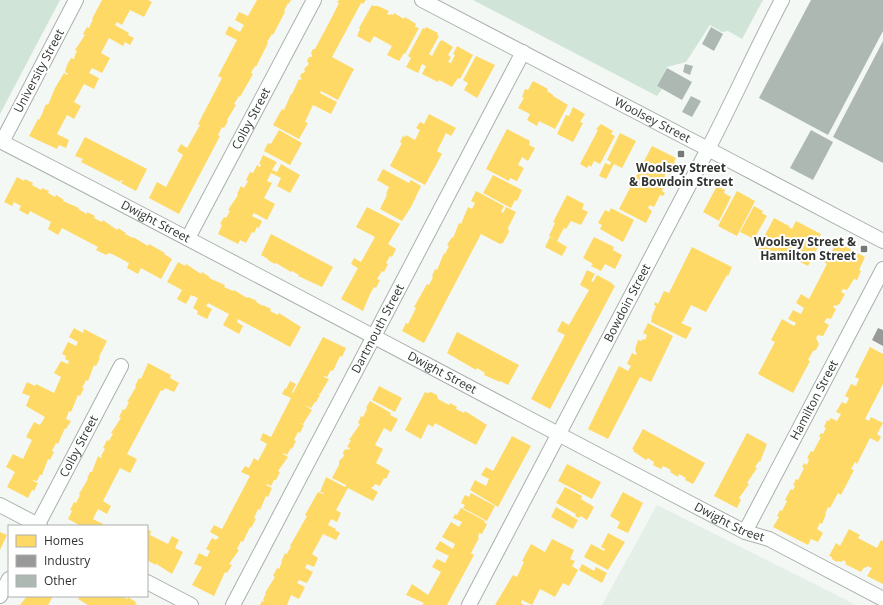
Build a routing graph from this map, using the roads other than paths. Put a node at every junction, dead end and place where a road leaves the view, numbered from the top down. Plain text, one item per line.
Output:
1 (76, 0) edge
2 (314, 0) edge
3 (422, 0) edge
4 (782, 0) edge
5 (523, 52) junction
6 (2, 142) joint
7 (708, 149) junction
8 (188, 238) junction
9 (883, 241) edge
10 (883, 269) edge
11 (373, 336) junction
12 (121, 366) dead end
13 (559, 435) junction
14 (0, 505) edge
15 (36, 525) edge
16 (39, 525) edge
17 (745, 532) junction
18 (8, 581) edge
19 (148, 583) edge
20 (0, 596) edge
21 (883, 599) edge
22 (191, 605) edge
23 (233, 605) edge
24 (469, 605) edge

1 - 6 street, University Street
2 - 8 street, Colby Street
3 - 5 street, Woolsey Street
4 - 7 street, Bowdoin Street
5 - 7 street, Woolsey Street
5 - 11 street, Dartmouth Street
6 - 8 street, Dwight Street
7 - 9 street, Woolsey Street
7 - 13 street, Bowdoin Street
8 - 11 street, Dwight Street
10 - 17 street, Hamilton Street
11 - 13 street, Dwight Street
11 - 23 street, Dartmouth Street
12 - 16 street, Colby Street
13 - 17 street, Dwight Street
13 - 24 street, Bowdoin Street
14 - 15 street
17 - 21 street, Dwight Street
18 - 20 street
19 - 22 street

